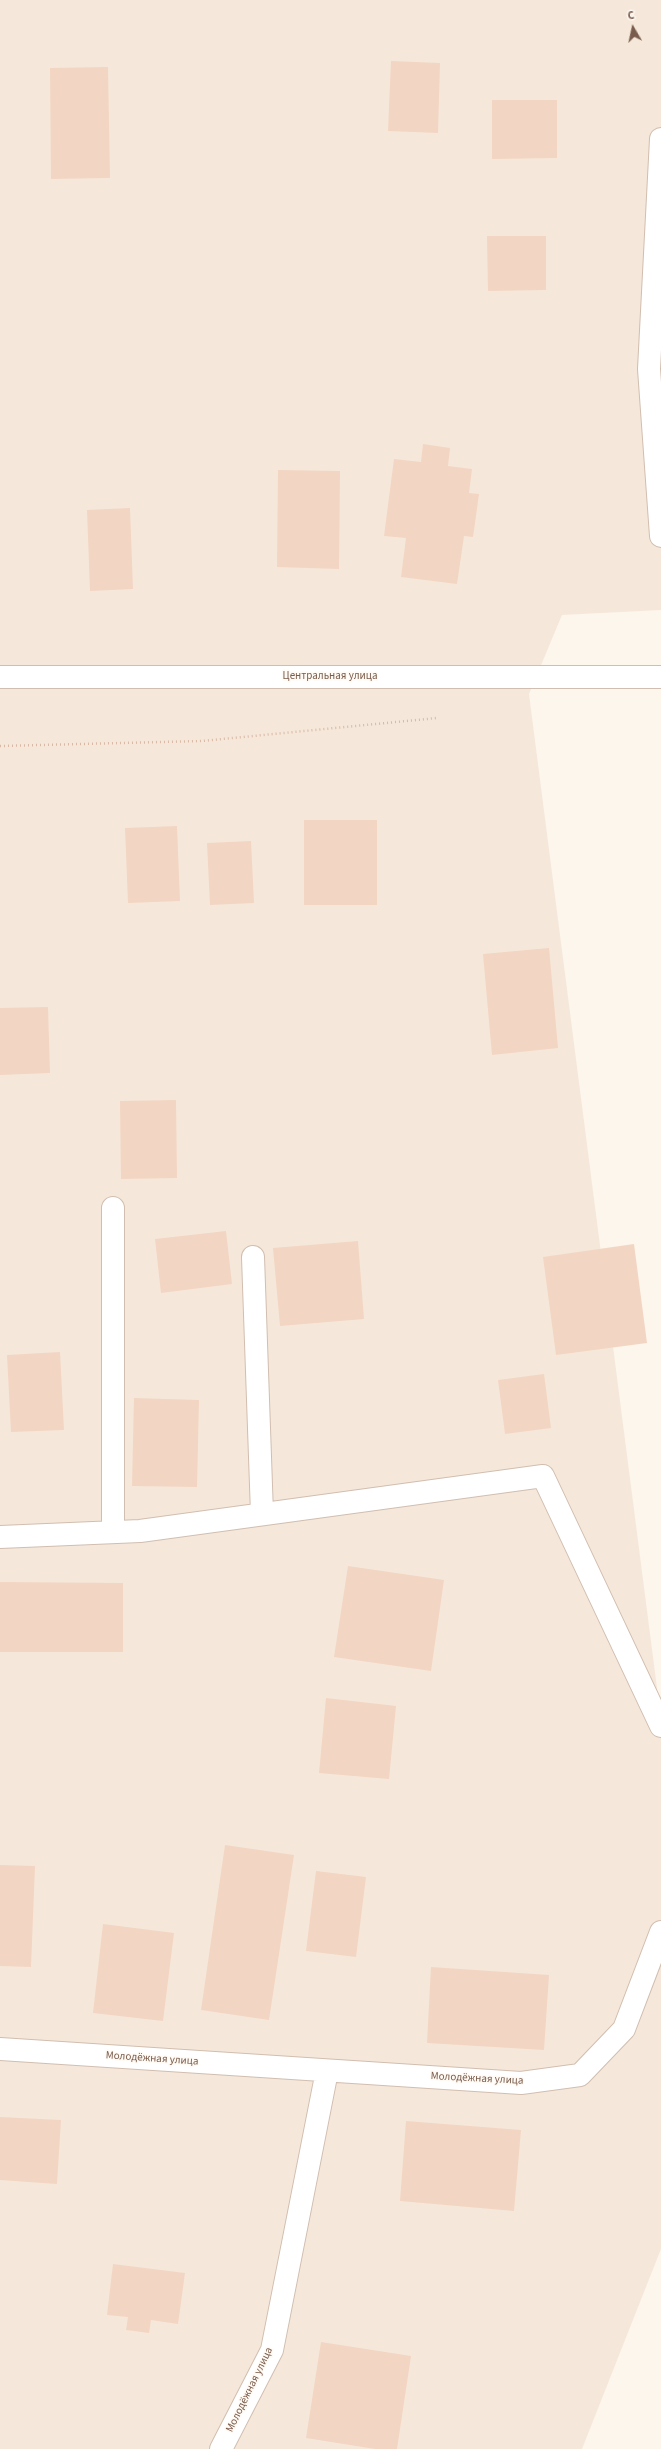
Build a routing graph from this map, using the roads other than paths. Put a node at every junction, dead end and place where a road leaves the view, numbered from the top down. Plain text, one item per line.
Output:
1 (661, 139) edge
2 (661, 536) edge
3 (0, 677) edge
4 (661, 677) edge
5 (114, 1208) dead end
6 (253, 1257) dead end
7 (262, 1514) junction
8 (113, 1532) junction
9 (0, 1536) edge
10 (661, 1726) edge
11 (661, 1932) edge
12 (0, 2049) edge
13 (327, 2071) junction
14 (221, 2449) edge

1 - 2 street
3 - 4 street, Центральная улица
5 - 8 street
6 - 7 street
7 - 8 street
7 - 10 street
8 - 9 street
11 - 13 street, Молодёжная улица
12 - 13 street, Молодёжная улица
13 - 14 street, Молодёжная улица

